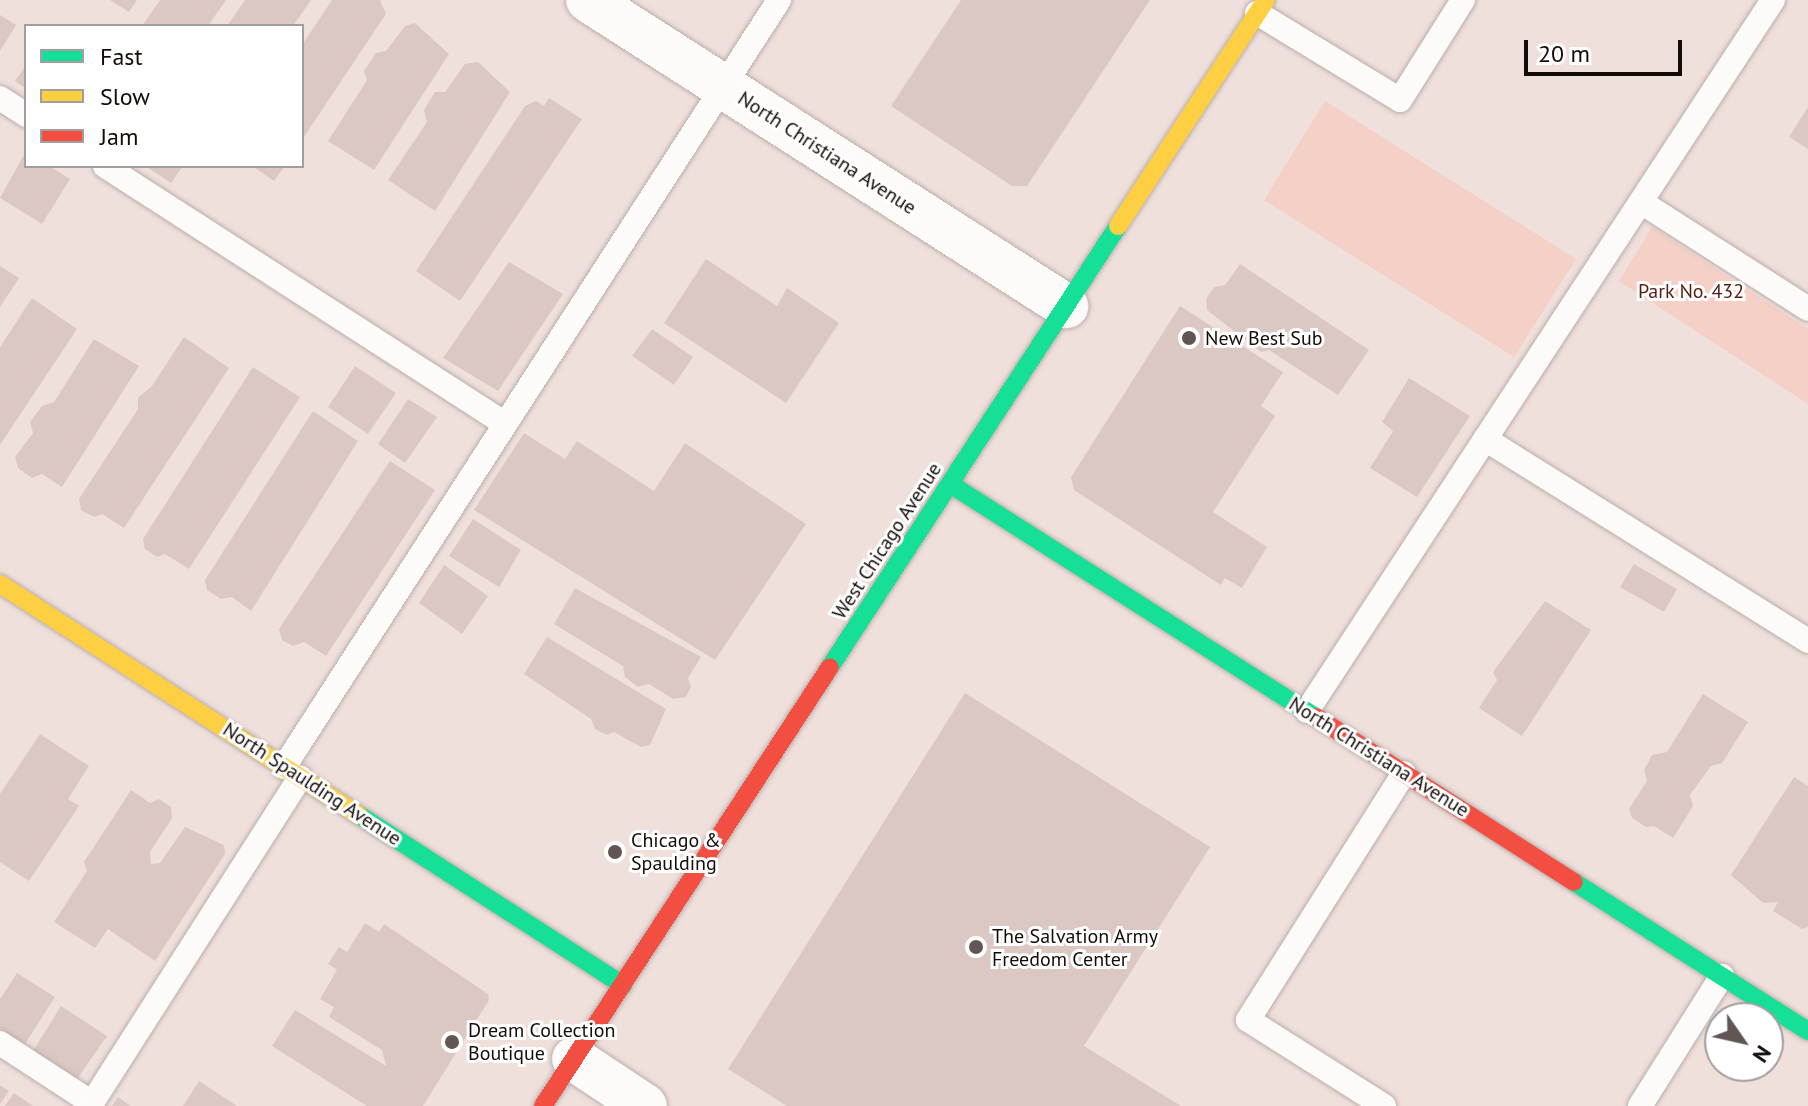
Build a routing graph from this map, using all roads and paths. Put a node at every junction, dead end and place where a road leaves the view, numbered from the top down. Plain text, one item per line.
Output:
1 (588, 0) edge
2 (779, 0) edge
3 (1463, 0) edge
4 (1773, 0) edge
5 (1262, 7) edge
6 (723, 86) junction
7 (0, 98) edge
8 (24, 114) edge
9 (108, 168) edge
10 (1641, 202) junction
11 (1066, 306) junction
12 (1808, 309) edge
13 (505, 424) junction
14 (1485, 439) junction
15 (950, 484) junction
16 (0, 584) edge
17 (1808, 641) edge
18 (1307, 711) junction
19 (292, 772) junction
20 (1404, 773) junction
21 (1722, 976) junction
22 (623, 985) junction
23 (1808, 1031) edge
24 (0, 1043) edge
25 (574, 1059) junction
26 (91, 1104) edge
27 (543, 1106) edge
28 (645, 1106) edge
29 (1384, 1106) edge
30 (1640, 1106) edge

1 - 6 street, North Christiana Avenue
2 - 6 lane
3 - 5 lane
4 - 10 lane
5 - 11 street, West Chicago Avenue
6 - 11 street, North Christiana Avenue
6 - 13 lane
7 - 8 lane
9 - 13 lane
10 - 12 lane
10 - 14 lane
11 - 15 street, West Chicago Avenue
13 - 19 lane
14 - 17 lane
14 - 18 lane
15 - 18 street, North Christiana Avenue
15 - 22 street, West Chicago Avenue
16 - 19 street, North Spaulding Avenue
18 - 20 street, North Christiana Avenue
19 - 22 street, North Spaulding Avenue
19 - 26 lane
20 - 21 street, North Christiana Avenue
20 - 29 lane
21 - 23 street, North Christiana Avenue
21 - 30 lane
22 - 25 street, West Chicago Avenue
24 - 26 lane
25 - 27 street, West Chicago Avenue
25 - 28 street

